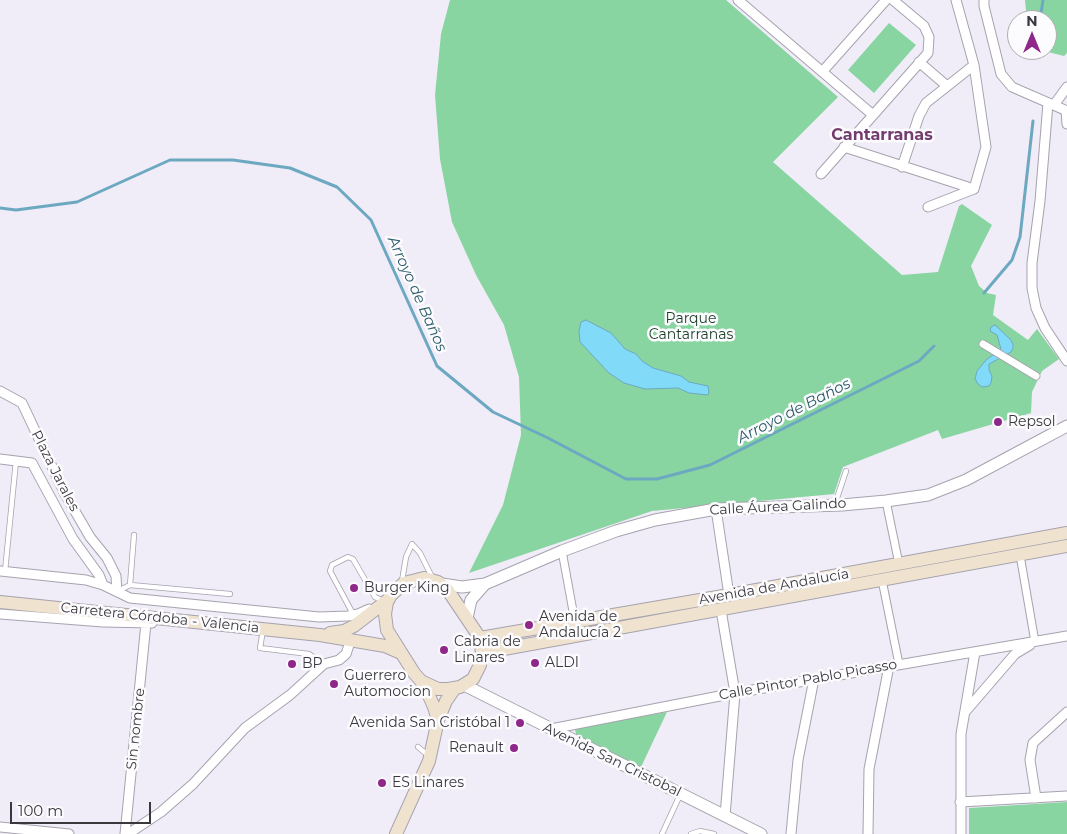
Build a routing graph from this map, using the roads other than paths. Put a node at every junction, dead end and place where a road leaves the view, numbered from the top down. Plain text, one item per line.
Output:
1 (738, 0) edge
2 (886, 0) edge
3 (893, 0) edge
4 (956, 0) edge
5 (983, 2) edge
6 (919, 62) junction
7 (974, 65) junction
8 (822, 72) junction
9 (946, 86) junction
10 (1067, 87) edge
11 (1051, 104) junction
12 (1067, 111) edge
13 (872, 115) junction
14 (1067, 124) edge
15 (844, 147) junction
16 (902, 167) junction
17 (821, 174) dead end
18 (974, 189) junction
19 (928, 207) dead end
20 (983, 344) dead end
21 (1067, 361) edge
22 (1036, 376) dead end
23 (0, 391) edge
24 (1067, 426) edge
25 (0, 460) edge
26 (16, 461) junction
27 (846, 471) dead end
28 (886, 501) junction
29 (834, 505) junction
30 (716, 508) junction
31 (1067, 533) edge
32 (134, 535) dead end
33 (1067, 546) edge
34 (562, 551) junction
35 (1020, 555) junction
36 (899, 564) junction
37 (2, 571) edge
38 (882, 580) junction
39 (438, 582) junction
40 (485, 584) junction
41 (104, 585) junction
42 (130, 585) junction
43 (401, 585) junction
44 (117, 592) junction
45 (230, 594) dead end
46 (729, 595) junction
47 (386, 600) junction
48 (0, 602) edge
49 (721, 610) junction
50 (0, 614) edge
51 (354, 616) junction
52 (467, 618) junction
53 (177, 620) junction
54 (575, 622) junction
55 (146, 623) junction
56 (263, 629) junction
57 (320, 635) junction
58 (1067, 636) edge
59 (480, 638) junction
60 (351, 639) junction
61 (1035, 642) junction
62 (975, 652) junction
63 (401, 653) junction
64 (482, 654) junction
65 (324, 664) junction
66 (899, 664) junction
67 (889, 666) junction
68 (814, 679) junction
69 (423, 682) junction
70 (459, 687) junction
71 (735, 693) junction
72 (964, 713) junction
73 (1065, 717) edge
74 (438, 720) junction
75 (550, 729) junction
76 (418, 747) dead end
77 (430, 757) junction
78 (681, 794) junction
79 (1067, 796) edge
80 (1036, 798) junction
81 (960, 802) junction
82 (725, 816) junction
83 (0, 827) edge
84 (69, 834) edge
85 (127, 834) edge
86 (396, 834) edge
87 (662, 834) edge
88 (691, 834) edge
89 (714, 834) edge
90 (761, 834) edge
91 (791, 834) edge
92 (868, 834) edge
93 (961, 834) edge

1 - 8 street
2 - 8 street
3 - 6 street
4 - 7 street
5 - 11 street
6 - 9 street
6 - 13 street
7 - 9 street
7 - 18 street
8 - 13 street
9 - 16 street
10 - 11 street
11 - 12 street
11 - 21 street
12 - 14 street
13 - 15 street
15 - 16 street
15 - 17 street
16 - 18 street
18 - 19 street
20 - 22 street
23 - 44 street, Plaza Jarales
24 - 28 street, Calle Áurea Galindo
25 - 26 street
26 - 37 lane
26 - 41 street
27 - 29 lane
28 - 29 street, Calle Áurea Galindo
28 - 36 street
29 - 30 street, Calle Áurea Galindo
30 - 34 street, Calle Áurea Galindo
30 - 46 street
31 - 36 main road, Avenida de Andalucía
32 - 42 lane
33 - 35 main road, Avenida de Andalucía
34 - 40 street, Calle Áurea Galindo
34 - 54 street
35 - 38 main road, Avenida de Andalucía
35 - 61 street
36 - 46 main road, Avenida de Andalucía
37 - 41 street
38 - 49 main road, Avenida de Andalucía
38 - 66 street
39 - 40 street
39 - 43 main road
39 - 43 lane
39 - 52 main road
40 - 52 street
41 - 44 street
42 - 44 lane
42 - 45 lane
43 - 47 main road
44 - 51 street
46 - 54 main road, Avenida de Andalucía
47 - 51 street
47 - 51 lane
47 - 57 main road, Carretera Córdoba - Valencia
47 - 63 main road
48 - 53 main road, Carretera Córdoba - Valencia
49 - 64 main road, Avenida de Andalucía
49 - 71 street
50 - 55 street
52 - 59 main road
53 - 55 street
53 - 56 main road, Carretera Córdoba - Valencia
54 - 59 main road, Avenida de Andalucía
55 - 85 street, Sin nombre
56 - 57 main road, Carretera Córdoba - Valencia
56 - 65 lane
57 - 60 main road, Carretera Córdoba - Valencia
58 - 61 street, Calle Pintor Pablo Picasso
59 - 64 main road
60 - 63 main road, Carretera Córdoba - Valencia
60 - 65 street
61 - 62 street, Calle Pintor Pablo Picasso
61 - 72 street
62 - 66 street, Calle Pintor Pablo Picasso
62 - 72 street
63 - 69 main road
64 - 70 main road
65 - 85 street
66 - 67 street, Calle Pintor Pablo Picasso
67 - 68 street, Calle Pintor Pablo Picasso
67 - 92 street
68 - 71 street, Calle Pintor Pablo Picasso
68 - 91 street
69 - 70 main road
69 - 74 main road
70 - 74 main road
70 - 75 street, Avenida San Cristobal
71 - 75 street, Calle Pintor Pablo Picasso
71 - 82 street
72 - 81 street
73 - 80 street
74 - 77 main road
75 - 78 street, Avenida San Cristobal
76 - 77 lane
77 - 86 main road
78 - 82 street, Avenida San Cristobal
78 - 87 lane
79 - 80 street
80 - 81 street
81 - 93 street
82 - 90 street, Avenida San Cristobal
83 - 84 street
88 - 89 lane

